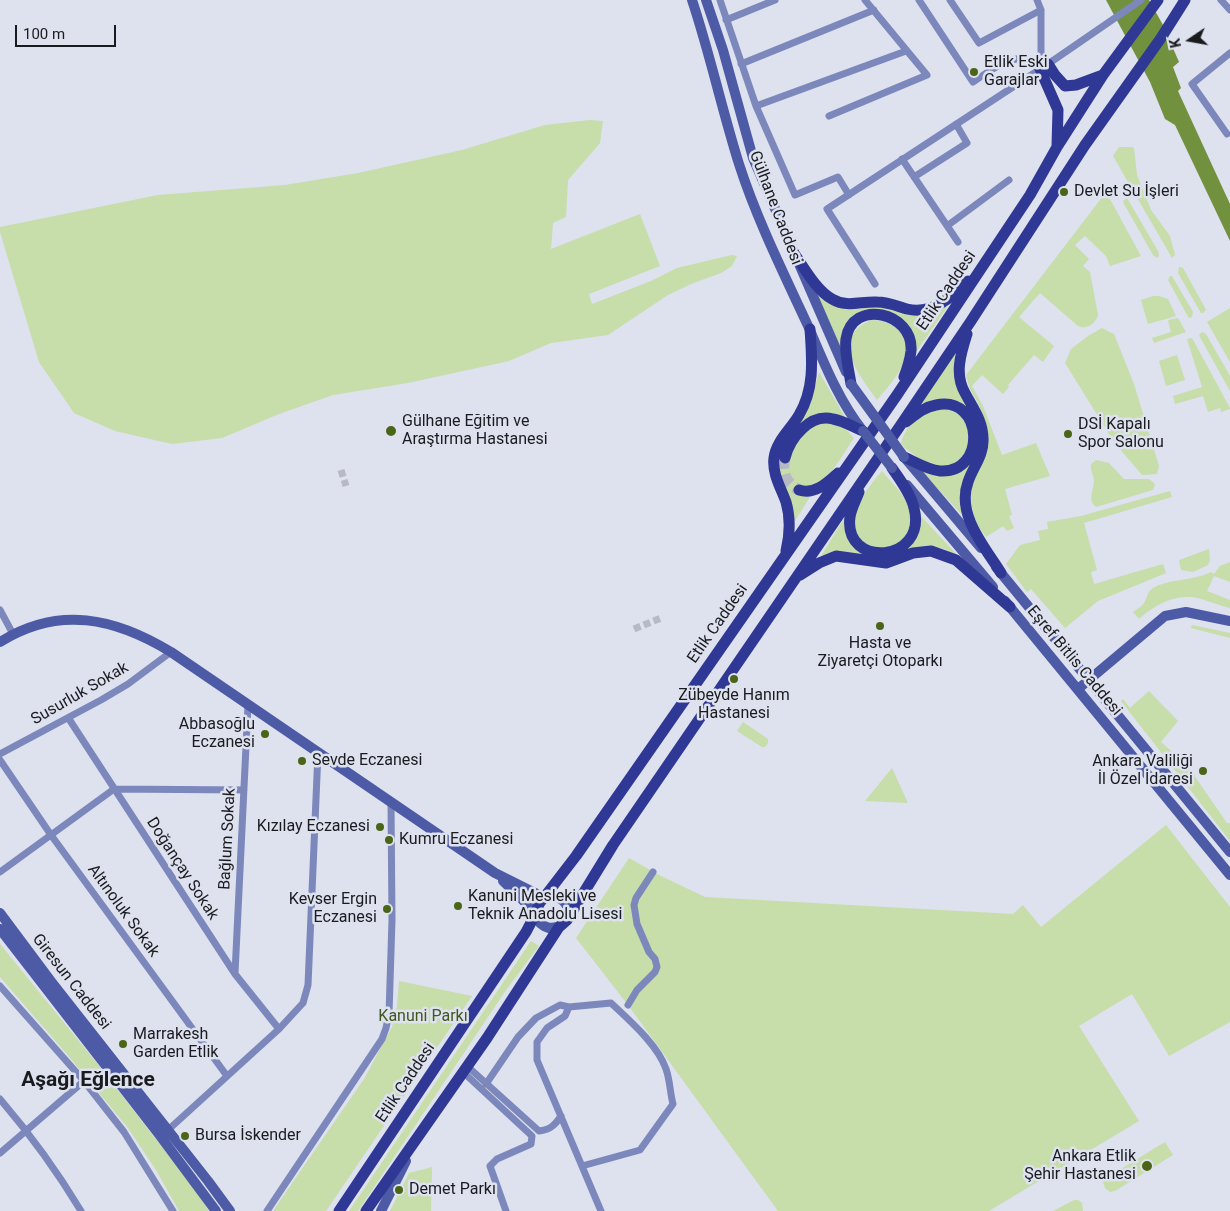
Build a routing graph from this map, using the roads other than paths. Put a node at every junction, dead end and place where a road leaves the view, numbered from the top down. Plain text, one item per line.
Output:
1 (692, 0) edge
2 (706, 0) edge
3 (720, 0) edge
4 (775, 0) edge
5 (865, 0) edge
6 (919, 0) edge
7 (950, 0) edge
8 (1037, 0) edge
9 (1140, 0) edge
10 (1185, 0) edge
11 (1221, 0) edge
12 (1158, 1) edge
13 (874, 10) junction
14 (1041, 10) junction
15 (1230, 10) edge
16 (726, 20) junction
17 (906, 51) junction
18 (1230, 53) edge
19 (741, 64) junction
20 (1044, 67) junction
21 (1103, 74) junction
22 (756, 106) junction
23 (829, 116) dead end
24 (956, 124) junction
25 (1227, 134) dead end
26 (1057, 147) junction
27 (902, 159) junction
28 (914, 178) junction
29 (1009, 180) dead end
30 (849, 195) junction
31 (947, 226) junction
32 (958, 242) dead end
33 (792, 252) junction
34 (982, 268) junction
35 (875, 284) dead end
36 (971, 321) junction
37 (810, 329) junction
38 (851, 384) junction
39 (897, 395) junction
40 (849, 421) junction
41 (900, 426) junction
42 (863, 431) joint
43 (858, 452) junction
44 (904, 457) junction
45 (785, 458) tunnel mouth
46 (892, 468) junction
47 (868, 472) junction
48 (799, 490) dead end
49 (784, 558) junction
50 (1001, 573) junction
51 (794, 579) junction
52 (1010, 607) junction
53 (0, 610) edge
54 (1230, 620) edge
55 (13, 634) junction
56 (0, 642) edge
57 (171, 652) junction
58 (1090, 679) junction
59 (1078, 689) junction
60 (248, 705) junction
61 (69, 719) junction
62 (318, 752) junction
63 (0, 754) edge
64 (0, 760) edge
65 (114, 789) junction
66 (244, 790) junction
67 (391, 802) junction
68 (51, 835) junction
69 (1230, 852) edge
70 (0, 872) edge
71 (653, 872) dead end
72 (495, 873) junction
73 (1230, 875) edge
74 (545, 898) junction
75 (0, 913) edge
76 (536, 913) junction
77 (569, 915) junction
78 (560, 927) junction
79 (0, 929) edge
80 (235, 974) junction
81 (0, 986) edge
82 (628, 1006) dead end
83 (569, 1007) junction
84 (279, 1029) junction
85 (465, 1069) junction
86 (227, 1076) junction
87 (84, 1081) junction
88 (486, 1084) junction
89 (0, 1099) edge
90 (561, 1116) junction
91 (26, 1129) junction
92 (168, 1130) junction
93 (420, 1134) junction
94 (0, 1153) edge
95 (582, 1166) junction
96 (81, 1211) edge
97 (173, 1211) edge
98 (216, 1211) edge
99 (230, 1211) edge
100 (266, 1211) edge
101 (339, 1211) edge
102 (366, 1211) edge
103 (381, 1211) edge
104 (506, 1211) edge
105 (602, 1211) edge

1 - 37 main road, Gülhane Caddesi
2 - 33 main road, Gülhane Caddesi
3 - 16 street
4 - 16 street
5 - 13 street
6 - 20 street
7 - 14 street
8 - 14 street
9 - 20 street
10 - 36 main road
11 - 15 street
12 - 21 main road, Etlik Caddesi
13 - 17 street
13 - 19 street
14 - 20 street
16 - 19 street
17 - 22 street
17 - 23 street
18 - 25 street
19 - 22 street
20 - 21 main road
20 - 24 street
20 - 26 main road
21 - 26 main road, Etlik Caddesi
22 - 30 street
24 - 27 street
24 - 28 street
26 - 34 main road, Etlik Caddesi
27 - 28 street
27 - 30 street
28 - 31 street
29 - 31 street
30 - 35 street
31 - 32 street
33 - 34 main road
33 - 38 main road, Gülhane Caddesi
34 - 39 main road, Etlik Caddesi
36 - 41 main road
36 - 50 main road
37 - 40 main road, Gülhane Caddesi
37 - 49 main road
38 - 39 main road
38 - 44 main road, Gülhane Caddesi, bridge
39 - 43 main road, Etlik Caddesi
40 - 42 main road
40 - 45 main road
41 - 44 main road
41 - 47 main road
42 - 46 main road, Eşref Bitlis Caddesi, bridge
43 - 48 main road
43 - 49 main road, Etlik Caddesi
44 - 50 main road, Eşref Bitlis Caddesi
46 - 47 main road
46 - 52 main road, Eşref Bitlis Caddesi
47 - 51 main road
49 - 74 main road, Etlik Caddesi
50 - 58 main road, Eşref Bitlis Caddesi
51 - 52 main road
51 - 77 main road
52 - 59 main road, Eşref Bitlis Caddesi
53 - 55 street
54 - 58 main road
55 - 56 main road
55 - 57 main road
57 - 60 main road
57 - 61 street, Susurluk Sokak
58 - 59 main road
58 - 69 main road, Eşref Bitlis Caddesi
59 - 73 main road, Eşref Bitlis Caddesi
60 - 62 main road
60 - 66 street, Bağlum Sokak
61 - 63 street, Susurluk Sokak
61 - 65 street, Doğançay Sokak
62 - 67 main road
62 - 84 street
64 - 68 street, Altınoluk Sokak
65 - 66 street
65 - 68 street
65 - 80 street, Doğançay Sokak
66 - 80 street, Bağlum Sokak
67 - 72 main road
67 - 100 street
68 - 70 street
68 - 86 street, Altınoluk Sokak
71 - 82 street
72 - 74 main road
72 - 76 main road
74 - 76 main road, Etlik Caddesi
74 - 77 main road
75 - 92 main road, Giresun Caddesi
76 - 78 main road
76 - 101 main road, Etlik Caddesi
77 - 78 main road
78 - 85 main road
79 - 98 main road, Giresun Caddesi
80 - 84 street, Doğançay Sokak
81 - 87 street
83 - 88 street
83 - 90 street
83 - 95 street
84 - 86 street
85 - 88 street
85 - 93 main road
85 - 104 street
86 - 92 street
87 - 91 street
87 - 97 street
88 - 90 street
89 - 91 street
90 - 95 street
91 - 94 street
91 - 96 street
92 - 99 main road, Giresun Caddesi
93 - 102 main road
93 - 103 main road
95 - 105 street

